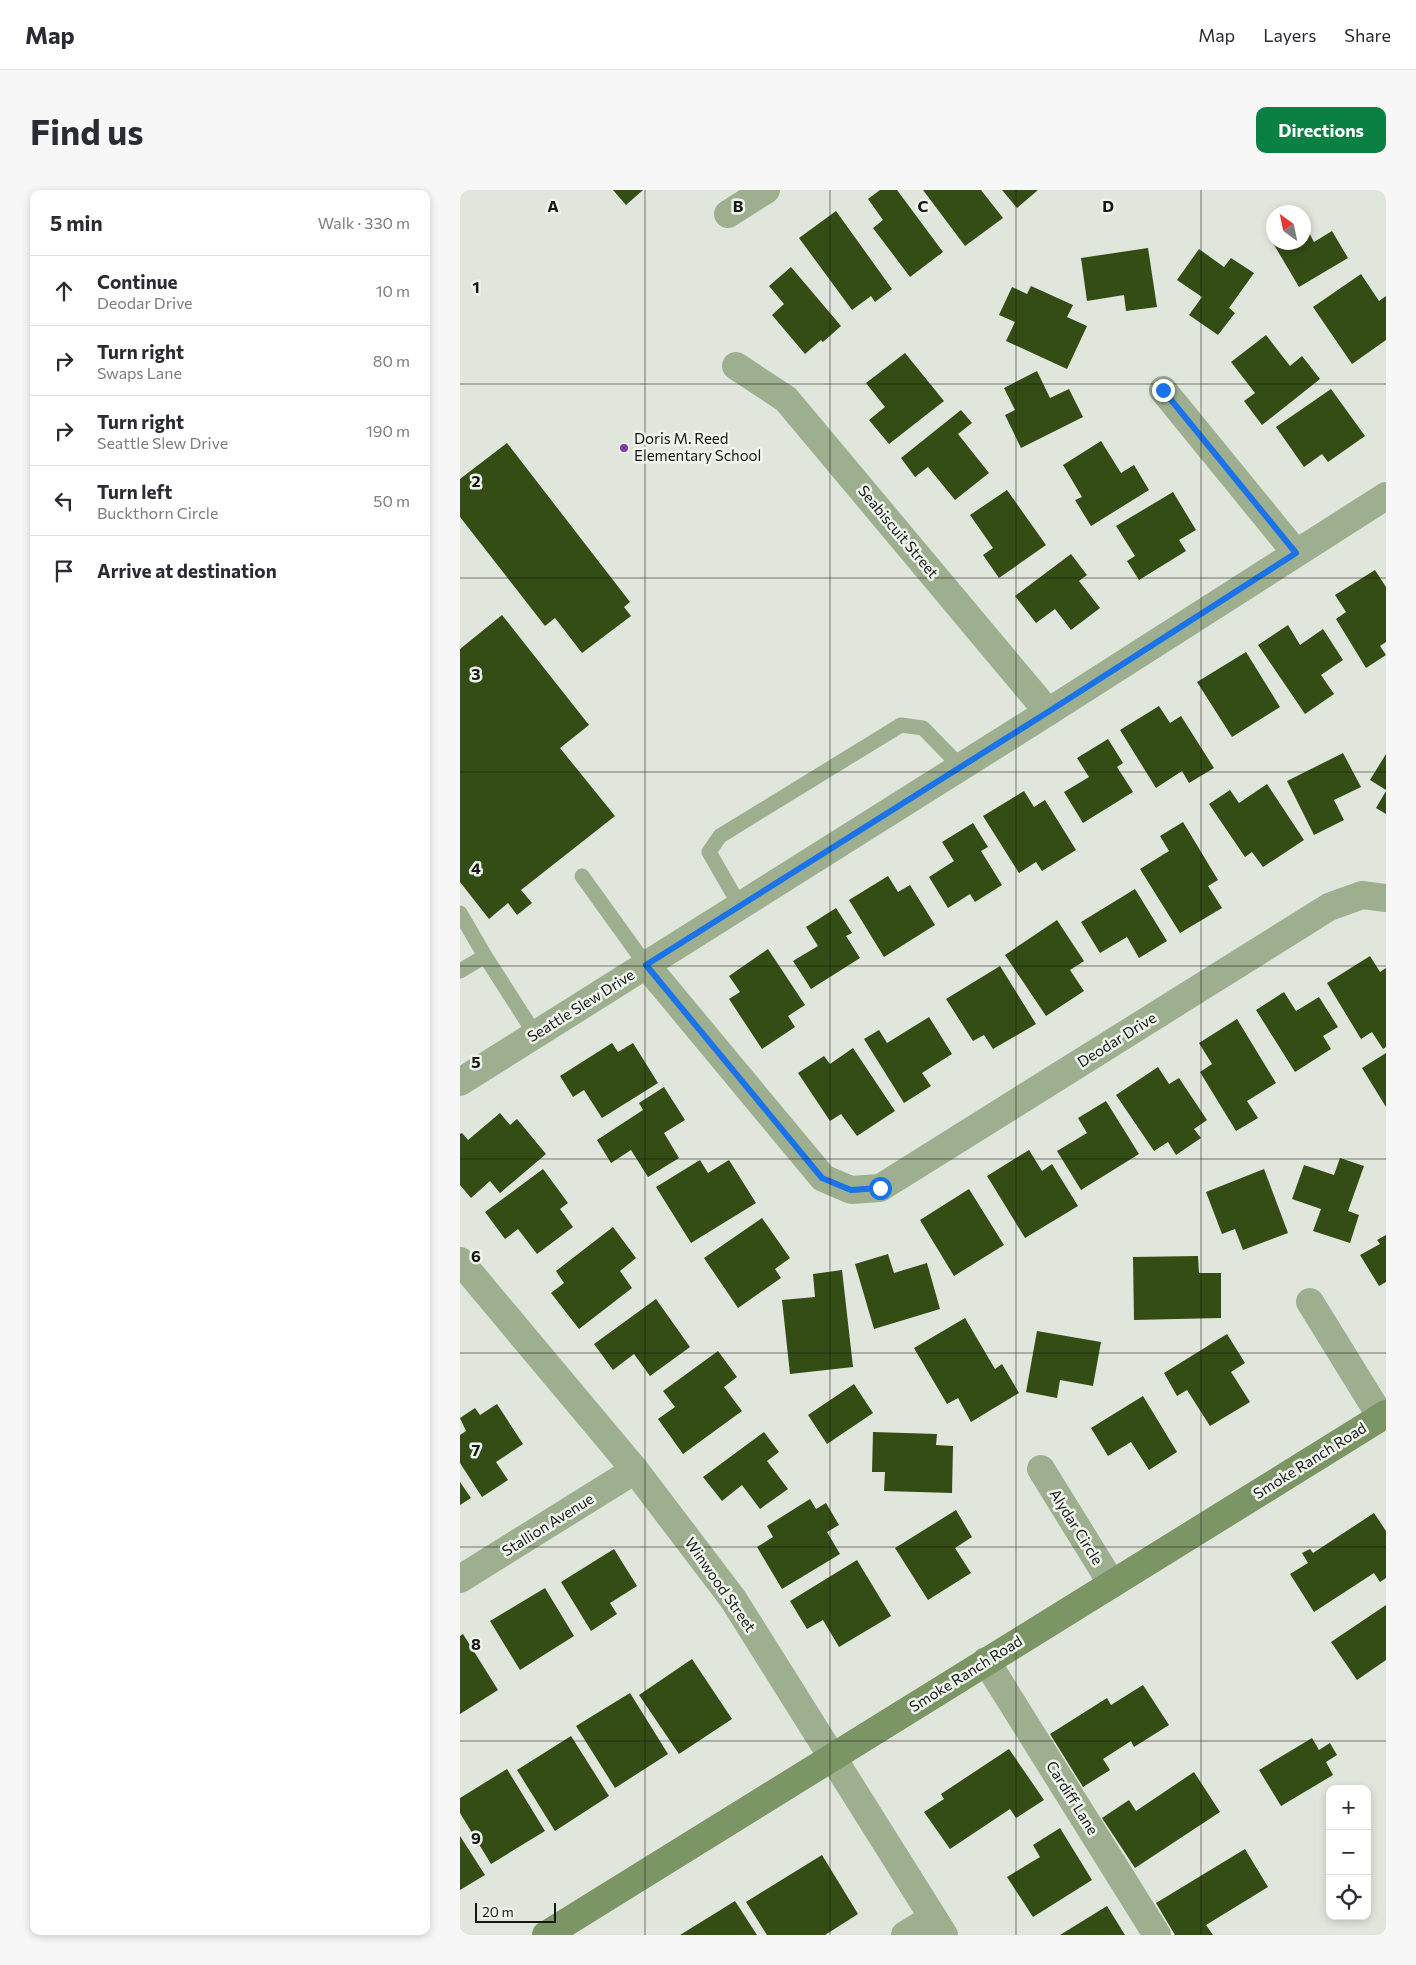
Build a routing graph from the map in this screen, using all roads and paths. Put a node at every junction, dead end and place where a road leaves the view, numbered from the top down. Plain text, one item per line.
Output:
1 (766, 190) edge
2 (728, 214) dead end
3 (736, 366) dead end
4 (1163, 390) dead end
5 (1386, 496) edge
6 (1296, 553) junction
7 (1048, 712) junction
8 (961, 767) junction
9 (582, 876) dead end
10 (1385, 898) edge
11 (740, 906) junction
12 (460, 913) edge
13 (485, 956) junction
14 (646, 965) junction
15 (460, 971) edge
16 (536, 1034) junction
17 (460, 1082) edge
18 (460, 1261) edge
19 (1310, 1302) dead end
20 (1384, 1415) edge
21 (1041, 1469) dead end
22 (635, 1470) junction
23 (460, 1579) edge
24 (1112, 1584) junction
25 (986, 1662) junction
26 (832, 1758) junction
27 (938, 1926) edge
28 (546, 1935) edge
29 (905, 1935) edge
30 (1157, 1935) edge

1 - 2 street
3 - 7 street, Seabiscuit Street
4 - 6 street
5 - 6 street, Seattle Slew Drive
6 - 7 street, Seattle Slew Drive
7 - 8 street, Seattle Slew Drive
8 - 11 street, Seattle Slew Drive
8 - 11 lane
9 - 14 lane
10 - 14 street, Deodar Drive
11 - 14 street, Seattle Slew Drive
12 - 13 lane
13 - 15 lane
13 - 16 lane
14 - 16 street, Seattle Slew Drive
16 - 17 street, Seattle Slew Drive
18 - 22 street, Winwood Street
19 - 20 street
20 - 24 main road, Smoke Ranch Road
21 - 24 street, Alydar Circle
22 - 23 street, Stallion Avenue
22 - 26 street, Winwood Street
24 - 25 main road, Smoke Ranch Road
25 - 26 main road, Smoke Ranch Road
25 - 30 street, Cardiff Lane
26 - 27 street, Winwood Street
26 - 28 main road, Smoke Ranch Road
27 - 29 street

